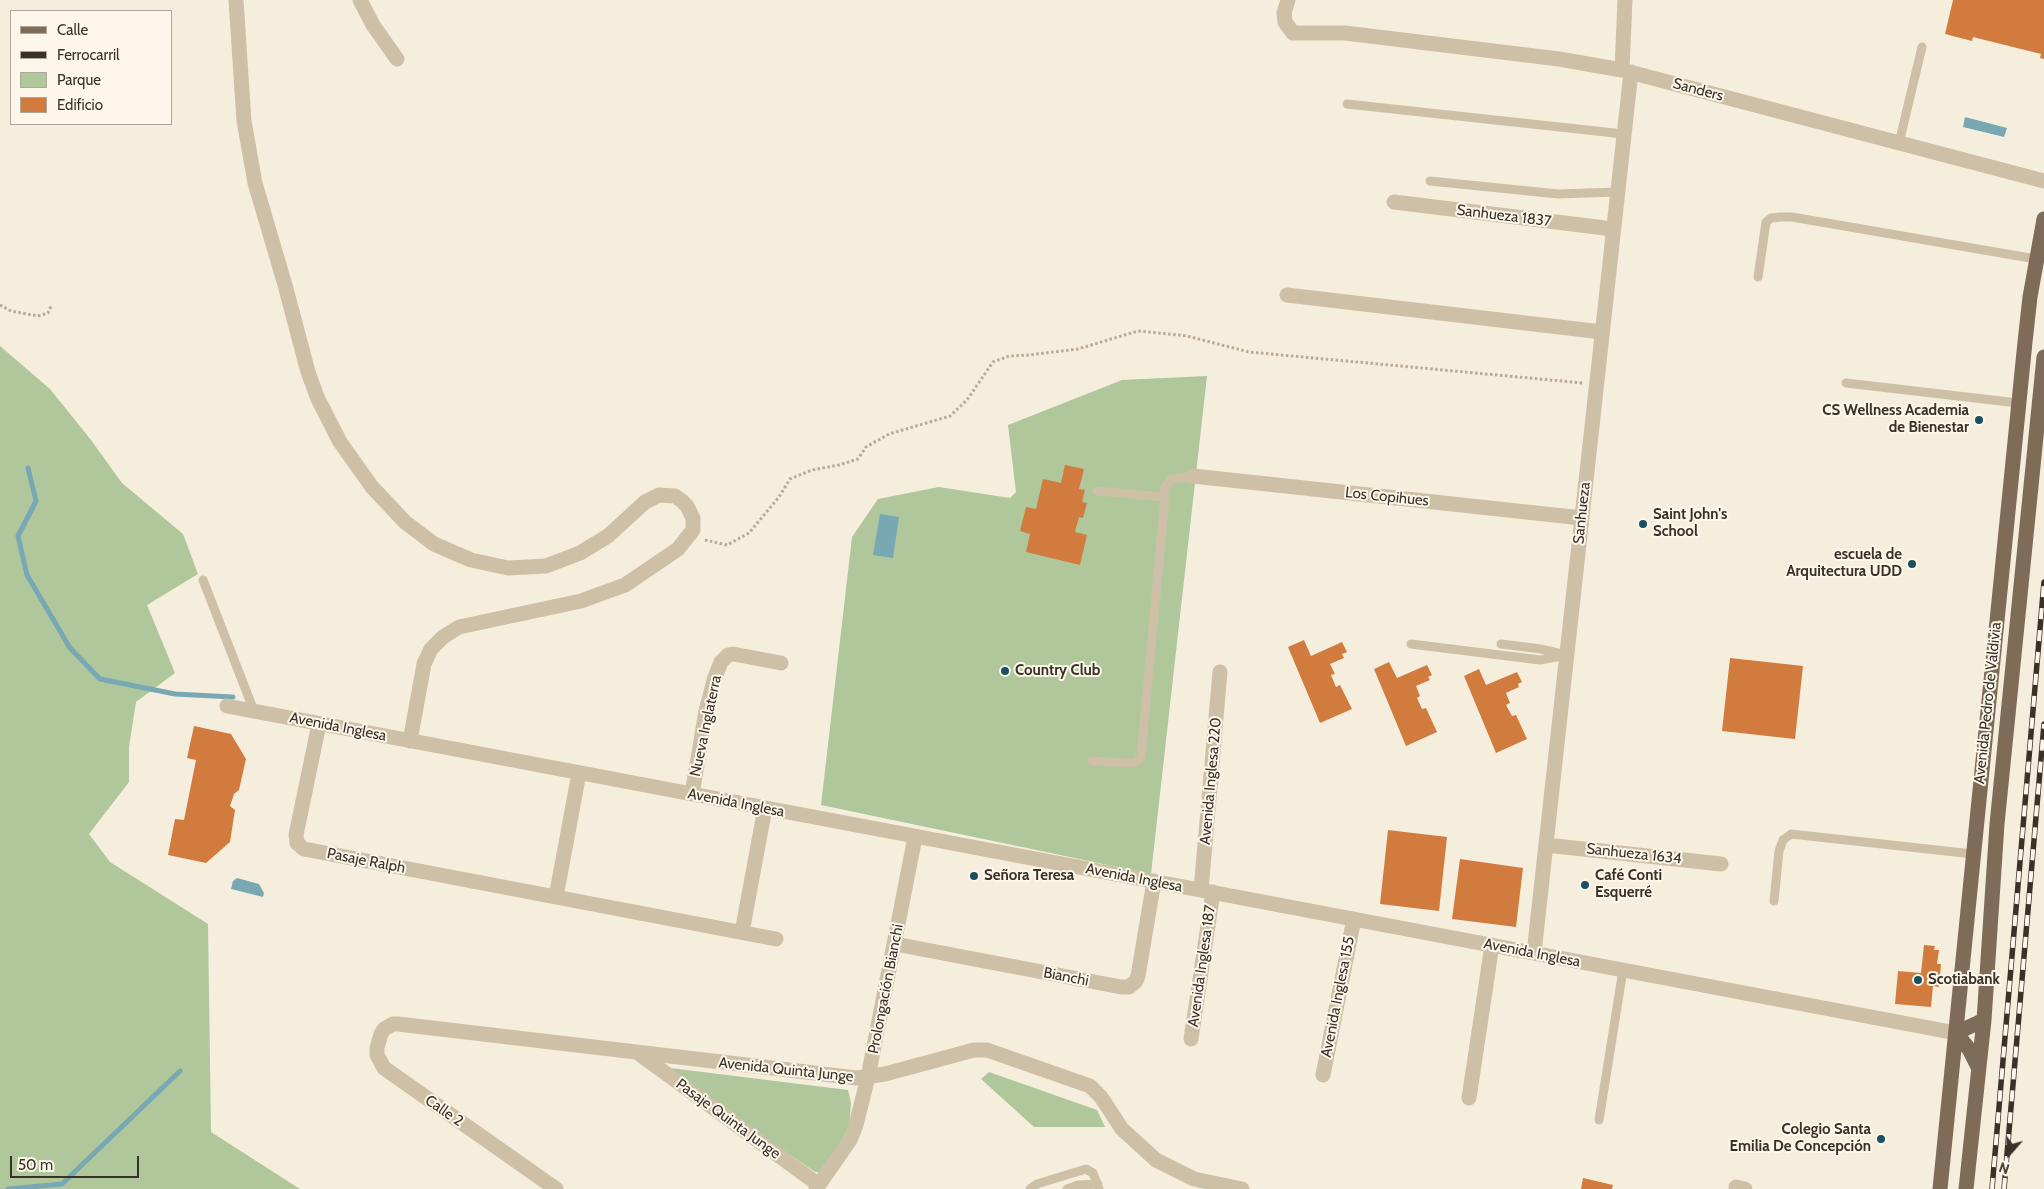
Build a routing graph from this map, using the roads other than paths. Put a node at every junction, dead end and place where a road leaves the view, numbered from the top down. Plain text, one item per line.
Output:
1 (236, 0) edge
2 (360, 0) edge
3 (1288, 0) edge
4 (1625, 0) edge
5 (1922, 47) dead end
6 (397, 60) dead end
7 (1626, 71) junction
8 (1347, 104) dead end
9 (1624, 134) junction
10 (1898, 143) junction
11 (1430, 181) dead end
12 (2044, 181) edge
13 (1618, 192) junction
14 (1394, 202) dead end
15 (2044, 218) edge
16 (1613, 229) junction
17 (2036, 259) junction
18 (1758, 277) dead end
19 (1287, 295) dead end
20 (1602, 332) junction
21 (2044, 357) edge
22 (1846, 383) dead end
23 (2018, 403) junction
24 (1193, 476) joint
25 (1097, 491) dead end
26 (1163, 497) junction
27 (1582, 518) junction
28 (203, 580) dead end
29 (1411, 644) dead end
30 (1501, 644) dead end
31 (1567, 655) junction
32 (781, 663) dead end
33 (1220, 672) dead end
34 (227, 706) dead end
35 (254, 711) junction
36 (319, 724) junction
37 (410, 741) junction
38 (1092, 761) dead end
39 (579, 773) junction
40 (692, 794) junction
41 (765, 808) junction
42 (915, 837) junction
43 (1546, 845) junction
44 (1974, 854) junction
45 (1721, 864) dead end
46 (1154, 881) junction
47 (1207, 891) junction
48 (556, 897) junction
49 (1774, 901) dead end
50 (1354, 919) junction
51 (742, 932) junction
52 (776, 938) dead end
53 (894, 944) junction
54 (1492, 945) junction
55 (1534, 953) junction
56 (1623, 970) junction
57 (1984, 1020) junction
58 (403, 1024) joint
59 (1956, 1033) junction
60 (1191, 1039) dead end
61 (636, 1053) junction
62 (1978, 1068) junction
63 (1323, 1075) dead end
64 (868, 1077) junction
65 (1469, 1098) dead end
66 (1599, 1120) dead end
67 (818, 1187) edge
68 (1099, 1187) edge
69 (556, 1189) edge
70 (1030, 1189) edge
71 (1067, 1189) edge
72 (1242, 1189) edge
73 (1940, 1189) edge
74 (1966, 1189) edge

1 - 37 street
2 - 6 street
3 - 7 street, Sanders
4 - 7 street, Sanhueza
5 - 10 lane
7 - 9 street, Sanhueza
7 - 10 street, Sanders
8 - 9 lane
9 - 13 street, Sanhueza
10 - 12 street, Sanders
11 - 13 lane
13 - 16 street, Sanhueza
14 - 16 street, Sanhueza 1837
15 - 17 main road, Avenida Pedro de Valdivia
16 - 20 street, Sanhueza
17 - 18 lane
17 - 23 main road, Avenida Pedro de Valdivia
19 - 20 street
20 - 27 street, Sanhueza
21 - 57 main road, Avenida Pedro de Valdivia
22 - 23 lane
23 - 44 main road, Avenida Pedro de Valdivia
24 - 26 lane
24 - 27 street, Los Copihues
25 - 26 lane
26 - 38 lane
27 - 31 street, Sanhueza
28 - 35 lane
29 - 31 lane
30 - 31 lane
31 - 43 street, Sanhueza
32 - 40 street, Nueva Inglaterra
33 - 47 street, Avenida Inglesa 220
34 - 35 street, Avenida Inglesa
35 - 36 street, Avenida Inglesa
36 - 37 street, Avenida Inglesa
36 - 48 street, Pasaje Ralph
37 - 39 street, Avenida Inglesa
39 - 40 street, Avenida Inglesa
39 - 48 street
40 - 41 street, Avenida Inglesa
41 - 42 street, Avenida Inglesa
41 - 51 street
42 - 46 street, Avenida Inglesa
42 - 53 street, Prolongación Bianchi
43 - 45 street, Sanhueza 1634
43 - 55 street, Sanhueza
44 - 49 lane
44 - 59 main road, Avenida Pedro de Valdivia
46 - 47 street, Avenida Inglesa
46 - 53 street, Bianchi
47 - 50 street, Avenida Inglesa
47 - 60 street, Avenida Inglesa 187
48 - 51 street, Pasaje Ralph
50 - 54 street, Avenida Inglesa
50 - 63 street, Avenida Inglesa 155
51 - 52 street, Pasaje Ralph
53 - 64 street, Prolongación Bianchi
54 - 55 street, Avenida Inglesa
54 - 65 street
55 - 56 street, Avenida Inglesa
56 - 59 street, Avenida Inglesa
56 - 66 lane
57 - 59 main road
57 - 62 main road, Avenida Pedro de Valdivia
58 - 61 street, Avenida Quinta Junge
58 - 69 street, Calle 2
59 - 62 main road
59 - 73 main road, Avenida Pedro de Valdivia
61 - 64 street, Avenida Quinta Junge
61 - 67 street, Pasaje Quinta Junge
62 - 74 main road, Avenida Pedro de Valdivia
64 - 67 street, Prolongación Bianchi
64 - 72 street, Avenida Quinta Junge
68 - 70 lane
68 - 71 lane

